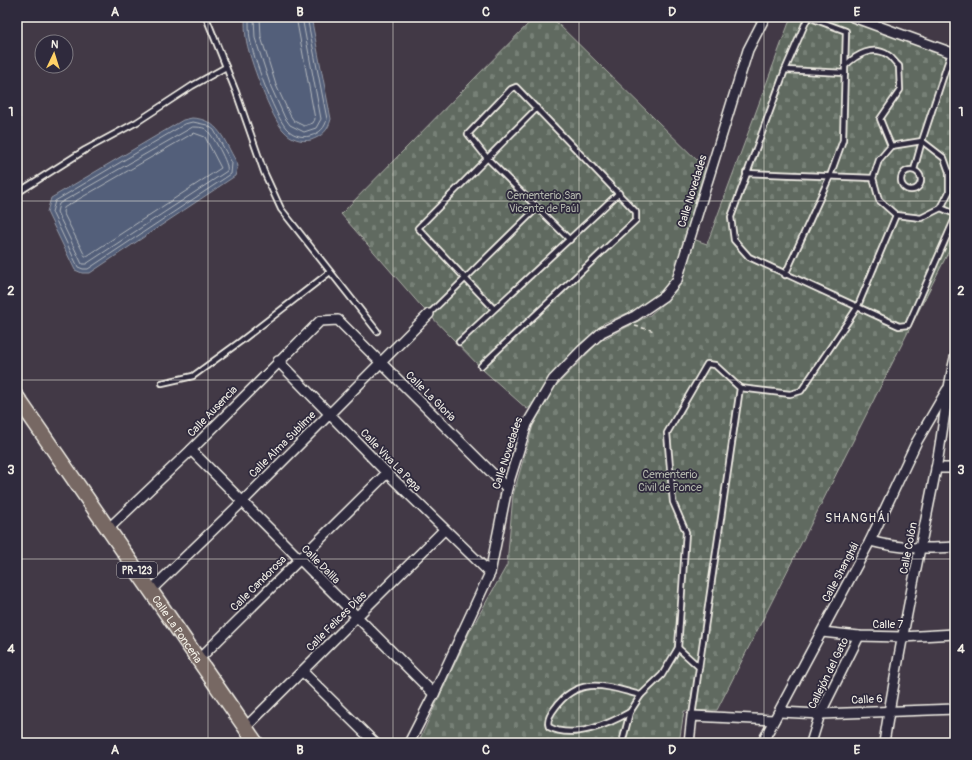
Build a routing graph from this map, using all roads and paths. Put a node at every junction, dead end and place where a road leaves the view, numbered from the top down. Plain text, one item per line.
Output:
1 (206, 17) edge
2 (765, 17) edge
3 (853, 17) edge
4 (953, 54) edge
5 (846, 65) junction
6 (947, 66) junction
7 (226, 68) junction
8 (955, 69) edge
9 (785, 70) junction
10 (845, 73) junction
11 (537, 108) junction
12 (922, 141) junction
13 (891, 146) junction
14 (487, 158) junction
15 (914, 170) junction
16 (746, 173) junction
17 (830, 176) junction
18 (873, 178) junction
19 (17, 193) edge
20 (619, 193) junction
21 (537, 208) junction
22 (941, 208) junction
23 (955, 214) edge
24 (896, 215) junction
25 (955, 218) edge
26 (570, 240) junction
27 (330, 272) junction
28 (785, 275) junction
29 (464, 278) junction
30 (493, 308) junction
31 (857, 308) junction
32 (429, 314) joint
33 (338, 320) joint
34 (624, 322) junction
35 (377, 331) dead end
36 (656, 331) dead end
37 (459, 342) dead end
38 (955, 358) edge
39 (278, 361) junction
40 (380, 362) junction
41 (482, 366) dead end
42 (162, 383) dead end
43 (740, 388) junction
44 (951, 390) edge
45 (17, 397) edge
46 (329, 413) junction
47 (191, 450) junction
48 (936, 468) junction
49 (955, 468) edge
50 (387, 473) junction
51 (507, 488) junction
52 (242, 502) junction
53 (108, 529) junction
54 (444, 530) junction
55 (870, 541) junction
56 (955, 547) edge
57 (920, 549) junction
58 (299, 559) junction
59 (490, 573) junction
60 (151, 590) junction
61 (356, 617) junction
62 (822, 632) junction
63 (955, 634) edge
64 (859, 636) junction
65 (902, 637) junction
66 (678, 648) junction
67 (198, 660) junction
68 (698, 667) junction
69 (303, 672) junction
70 (434, 694) junction
71 (641, 695) junction
72 (955, 709) edge
73 (889, 710) junction
74 (630, 712) junction
75 (780, 712) junction
76 (820, 714) junction
77 (692, 716) junction
78 (774, 720) junction
79 (245, 728) junction
80 (256, 743) edge
81 (375, 743) edge
82 (409, 743) edge
83 (622, 743) edge
84 (689, 743) edge
85 (762, 743) edge
86 (812, 743) edge
87 (884, 743) edge

1 - 7 lane
2 - 34 street, Calle Novedades
3 - 4 street
4 - 6 lane
5 - 9 lane
5 - 10 lane
5 - 13 lane
6 - 8 lane
6 - 12 lane
7 - 19 lane
7 - 27 lane
9 - 10 lane
9 - 16 lane
10 - 17 lane
11 - 14 lane
11 - 14 lane
11 - 20 lane
12 - 13 lane
12 - 15 lane
12 - 22 lane
13 - 18 lane
14 - 21 lane
14 - 29 lane
15 - 15 lane
16 - 17 lane
16 - 28 lane
17 - 18 lane
17 - 28 lane
18 - 24 lane
20 - 26 lane
20 - 41 lane
21 - 26 lane
21 - 29 lane
22 - 23 lane
22 - 24 lane
24 - 31 lane
25 - 31 lane
26 - 30 lane
27 - 35 lane
27 - 42 lane
28 - 31 lane
29 - 30 lane
29 - 32 lane
30 - 37 lane
31 - 43 lane
32 - 40 street, Calle Alma Sublime
33 - 39 street, Calle Ausencia
33 - 40 street, Calle La Gloria
34 - 36 path
34 - 51 street, Calle Novedades
38 - 44 street, Calle Colón
39 - 46 street, Calle Viva La Pepa
39 - 47 street, Calle Ausencia
40 - 46 street, Calle Alma Sublime
40 - 51 street, Calle La Gloria
43 - 66 lane
43 - 68 lane
44 - 48 street, Calle Colón
44 - 55 street, Calle Shanghái
45 - 53 main road, Calle La Ponceña / PR-123
46 - 50 street, Calle Viva La Pepa
46 - 52 street, Calle Alma Sublime
47 - 52 street, Calle Dalila
47 - 53 street, Calle Ausencia
48 - 49 street
48 - 57 street, Calle Colón
50 - 54 street, Calle Viva La Pepa
50 - 58 street, Calle Candorosa
51 - 59 street, Calle Novedades
52 - 58 street, Calle Dalila
52 - 60 street, Calle Alma Sublime
53 - 60 main road, Calle La Ponceña / PR-123
54 - 59 street, Calle Viva La Pepa
54 - 61 street, Calle Felices Días
55 - 57 street
55 - 62 street, Calle Shanghái
56 - 57 street
57 - 65 street, Calle Colón
58 - 61 street, Calle Dalila
58 - 67 street, Calle Candorosa
59 - 70 street, Calle Novedades
60 - 67 main road, Calle La Ponceña / PR-123
61 - 69 street, Calle Felices Días
61 - 70 street, Calle Dalila
62 - 64 street, Calle 7
62 - 75 street, Calle Shanghái
63 - 65 street, Calle 7
64 - 65 street, Calle 7
64 - 76 street, Callejón del Gato
65 - 73 street, Calle Colón
66 - 68 lane
66 - 71 lane
67 - 79 main road, Calle La Ponceña / PR-123
68 - 77 lane
69 - 79 street, Calle Felices Días
69 - 81 street
70 - 82 street, Calle Novedades
71 - 74 lane
71 - 74 lane
72 - 73 street, Calle 6
73 - 76 street, Calle 6
73 - 87 street, Calle Colón
74 - 83 lane
75 - 76 street, Calle 6
75 - 78 street, Calle Shanghái
76 - 86 street, Callejón del Gato
77 - 78 street
77 - 84 street
78 - 85 street, Calle Shanghái
79 - 80 main road, Calle La Ponceña / PR-123

